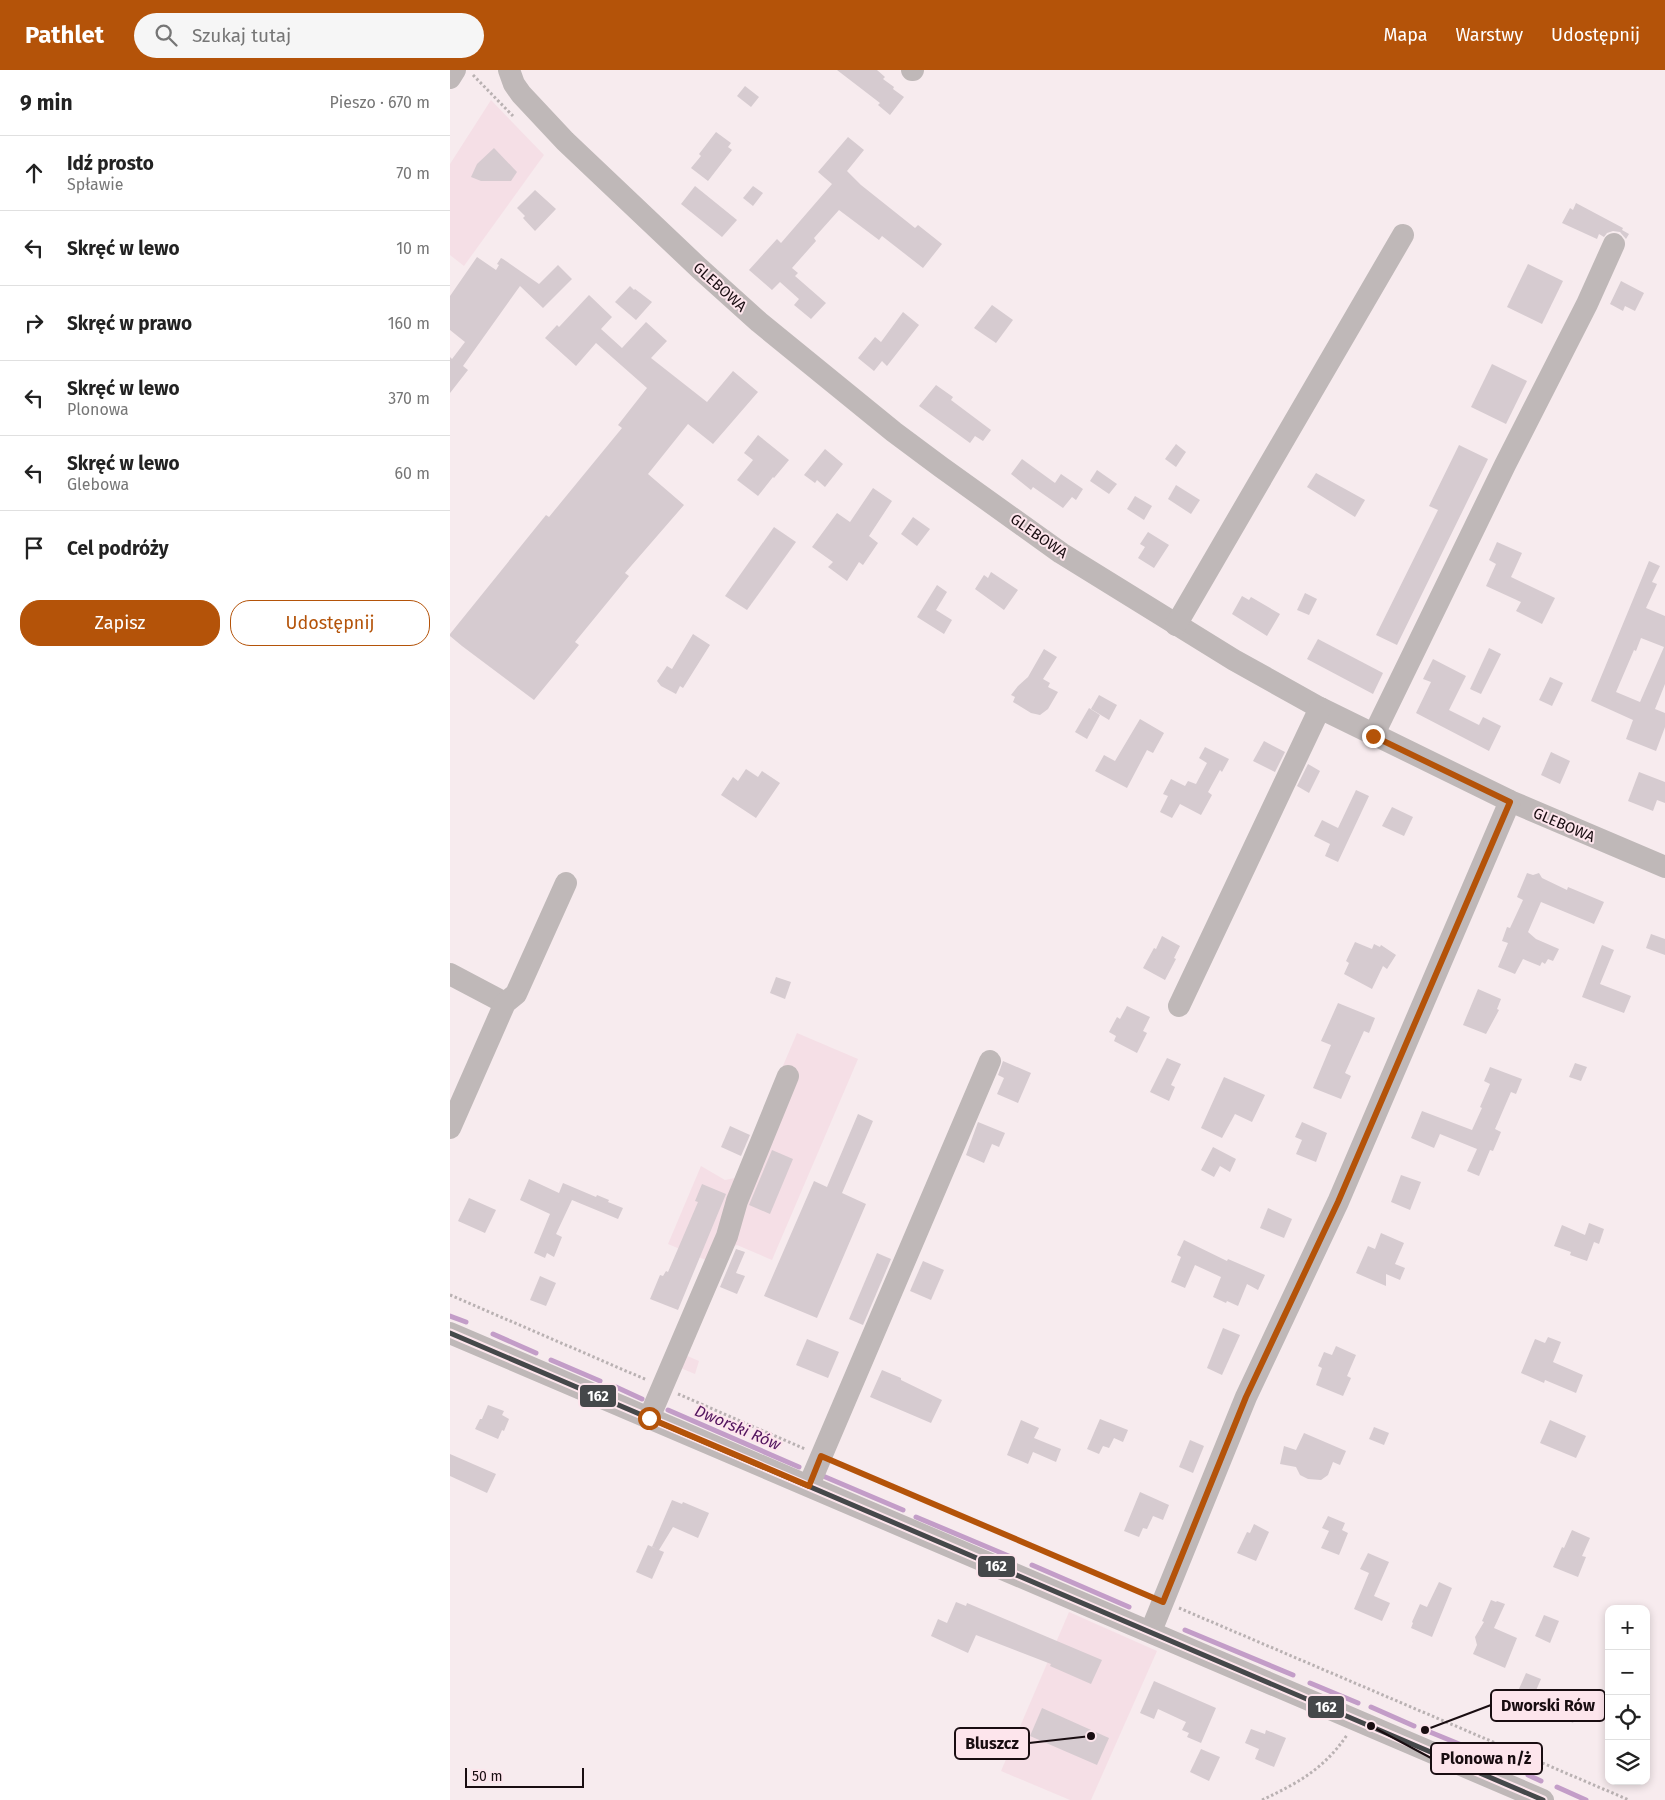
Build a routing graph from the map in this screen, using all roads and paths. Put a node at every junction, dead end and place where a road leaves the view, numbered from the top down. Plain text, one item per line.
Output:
1 (455, 70) edge
2 (469, 70) edge
3 (509, 70) edge
4 (450, 78) edge
5 (512, 116) dead end
6 (1403, 235) dead end
7 (1614, 244) dead end
8 (1176, 625) junction
9 (1320, 708) junction
10 (1373, 736) junction
11 (1510, 802) junction
12 (1664, 864) edge
13 (566, 884) dead end
14 (450, 974) edge
15 (505, 1003) junction
16 (1179, 1006) dead end
17 (990, 1061) dead end
18 (788, 1076) dead end
19 (450, 1128) edge
20 (450, 1295) edge
21 (450, 1333) edge
22 (662, 1387) junction
23 (649, 1418) junction
24 (821, 1456) junction
25 (809, 1486) junction
26 (1163, 1602) junction
27 (1152, 1631) junction
28 (1357, 1720) junction
29 (1262, 1800) edge
30 (1543, 1800) edge
31 (1629, 1800) edge

1 - 4 street
2 - 5 path
3 - 8 street, GLEBOWA
6 - 8 street
7 - 10 street
8 - 9 street, GLEBOWA
9 - 10 street, GLEBOWA
9 - 16 street
10 - 11 street, GLEBOWA
11 - 12 street, GLEBOWA
11 - 26 street
13 - 15 street
14 - 15 street
15 - 19 street
17 - 24 street
18 - 22 street
20 - 22 path
21 - 23 street
22 - 23 street
22 - 24 path
23 - 25 street
24 - 25 street
24 - 26 path
25 - 27 street
26 - 27 street
26 - 31 path
27 - 28 street
28 - 29 path
28 - 30 street

